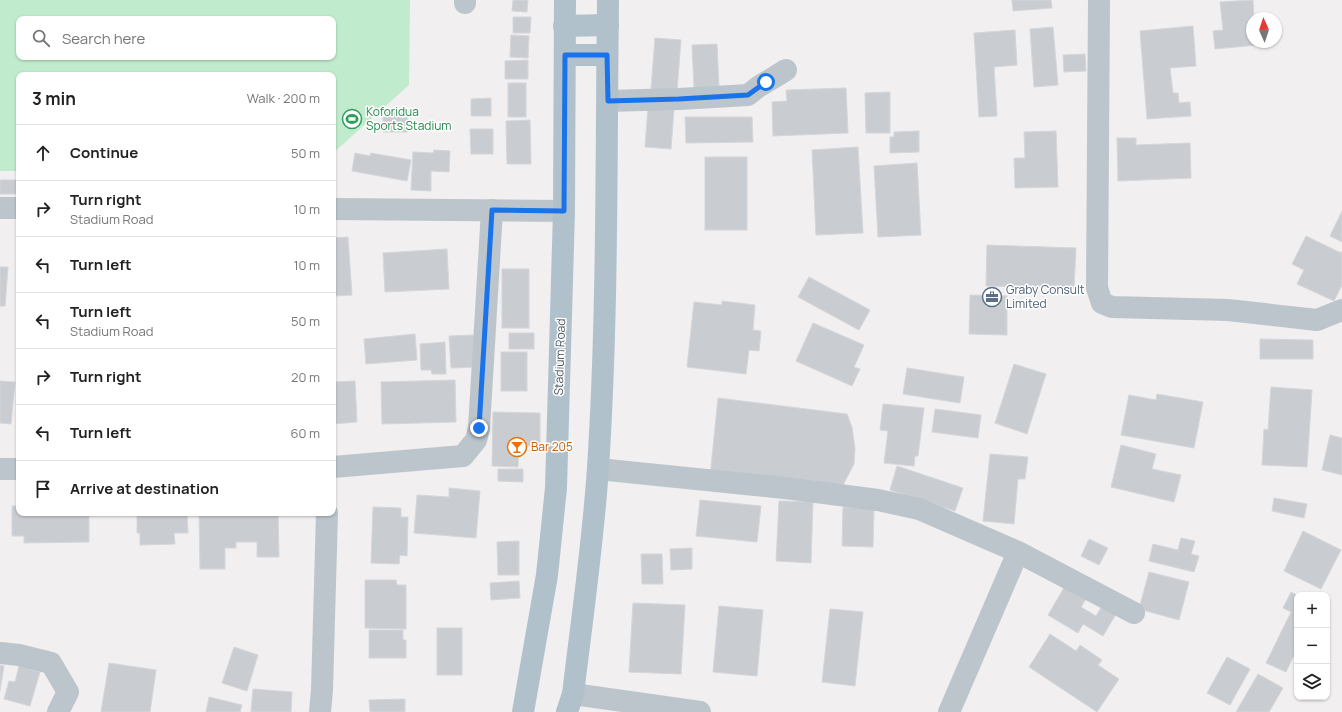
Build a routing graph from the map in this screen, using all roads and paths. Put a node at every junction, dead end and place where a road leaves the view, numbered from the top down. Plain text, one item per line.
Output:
1 (565, 0) edge
2 (608, 0) edge
3 (1099, 0) edge
4 (608, 25) junction
5 (564, 26) junction
6 (565, 55) junction
7 (607, 55) junction
8 (786, 70) dead end
9 (608, 101) junction
10 (0, 208) edge
11 (16, 208) edge
12 (336, 209) edge
13 (492, 210) junction
14 (564, 211) junction
15 (1342, 310) edge
16 (336, 467) edge
17 (0, 469) edge
18 (16, 469) edge
19 (598, 469) junction
20 (327, 516) edge
21 (1018, 552) junction
22 (1134, 613) dead end
23 (0, 653) edge
24 (570, 703) edge
25 (58, 712) edge
26 (320, 712) edge
27 (523, 712) edge
28 (700, 712) edge
29 (950, 712) edge

1 - 5 main road, Stadium Road
2 - 4 main road
3 - 15 street
4 - 5 main road
4 - 7 main road
5 - 6 main road, Stadium Road
6 - 7 main road
6 - 14 main road, Stadium Road
7 - 9 main road
8 - 9 street
9 - 19 main road
10 - 11 street
12 - 13 street
13 - 14 street
13 - 16 street
14 - 27 main road, Stadium Road
17 - 18 street
19 - 21 street
19 - 24 main road
20 - 26 street
21 - 22 street
21 - 29 street
23 - 25 street
24 - 28 street

